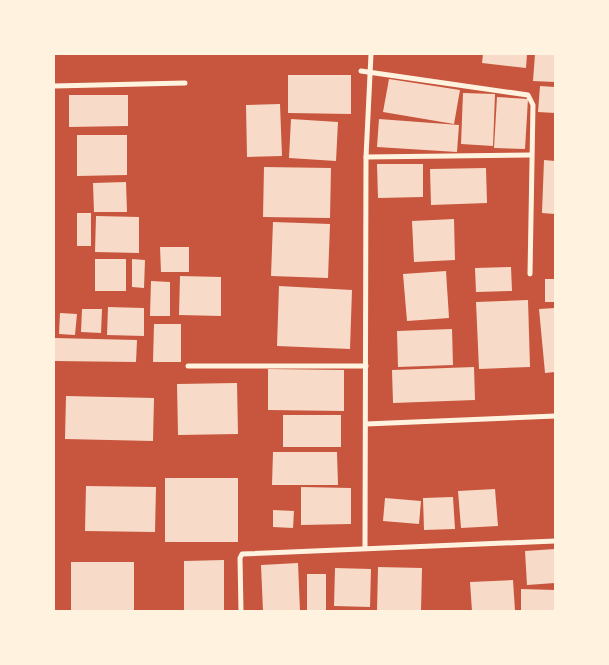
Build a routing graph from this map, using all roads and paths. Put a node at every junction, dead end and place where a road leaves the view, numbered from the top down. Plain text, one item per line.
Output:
1 (371, 54) edge
2 (360, 71) dead end
3 (370, 71) junction
4 (186, 83) dead end
5 (54, 86) edge
6 (532, 155) junction
7 (366, 157) junction
8 (530, 274) dead end
9 (188, 366) dead end
10 (366, 366) junction
11 (555, 416) edge
12 (366, 424) junction
13 (555, 541) edge
14 (365, 548) junction
15 (241, 611) edge

1 - 3 street
2 - 3 street
3 - 6 street
3 - 7 street
4 - 5 street
6 - 7 street
6 - 8 street
7 - 10 street
9 - 10 street
10 - 12 street
11 - 12 street
12 - 14 street
13 - 14 street
14 - 15 street

